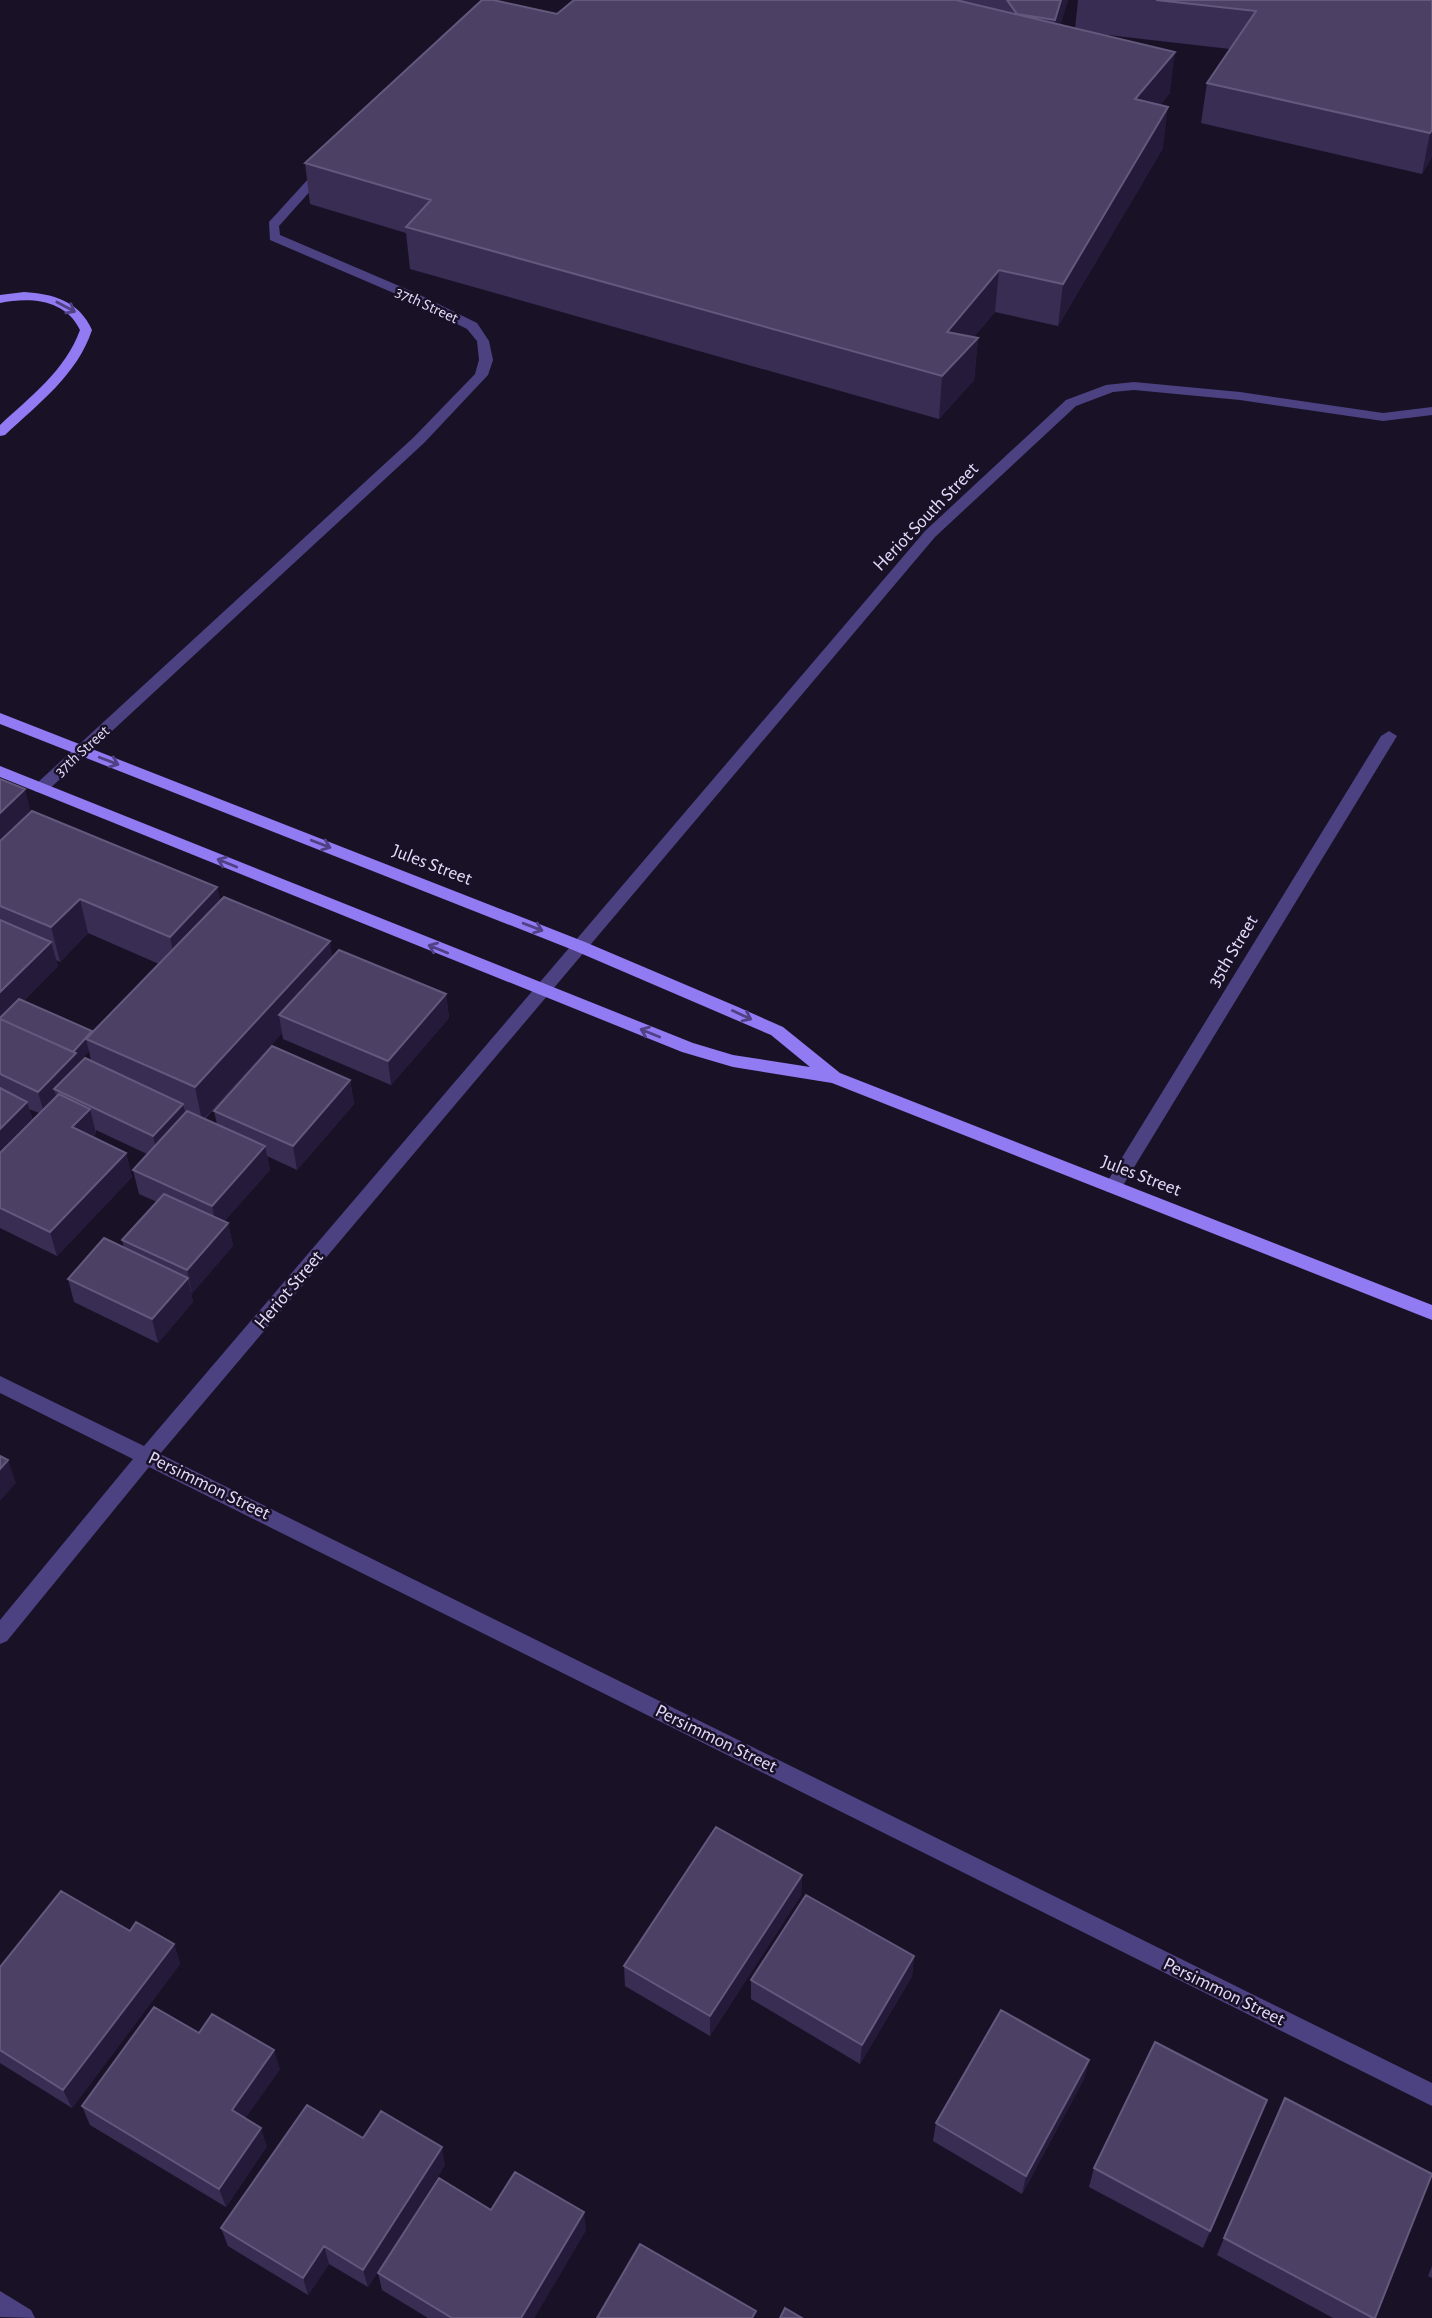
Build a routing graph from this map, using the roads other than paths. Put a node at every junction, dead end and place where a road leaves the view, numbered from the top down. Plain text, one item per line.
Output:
1 (332, 162) edge
2 (0, 299) edge
3 (1432, 411) edge
4 (0, 432) edge
5 (0, 718) edge
6 (1389, 736) dead end
7 (83, 751) junction
8 (0, 771) edge
9 (41, 788) junction
10 (579, 946) junction
11 (543, 991) junction
12 (834, 1077) junction
13 (1113, 1187) junction
14 (1432, 1312) edge
15 (0, 1384) edge
16 (148, 1455) junction
17 (0, 1635) edge
18 (1432, 2095) edge
19 (0, 2303) edge
20 (23, 2318) edge

1 - 7 street, 37th Street
2 -> 4 main road
3 - 10 street, Heriot South Street
5 - 7 main road, Jules Street
6 - 13 street, 35th Street
7 - 9 street, 37th Street
7 -> 10 main road, Jules Street
8 - 9 main road, Jules Street
11 -> 9 main road, Jules Street
10 - 11 street, Heriot Street
10 -> 12 main road, Jules Street
12 -> 11 main road, Jules Street
11 - 16 street, Heriot Street
12 - 13 main road, Jules Street
13 - 14 main road, Jules Street
15 - 16 street, Persimmon Street
16 - 17 street, Heriot Street
16 - 18 street, Persimmon Street
19 - 20 street

